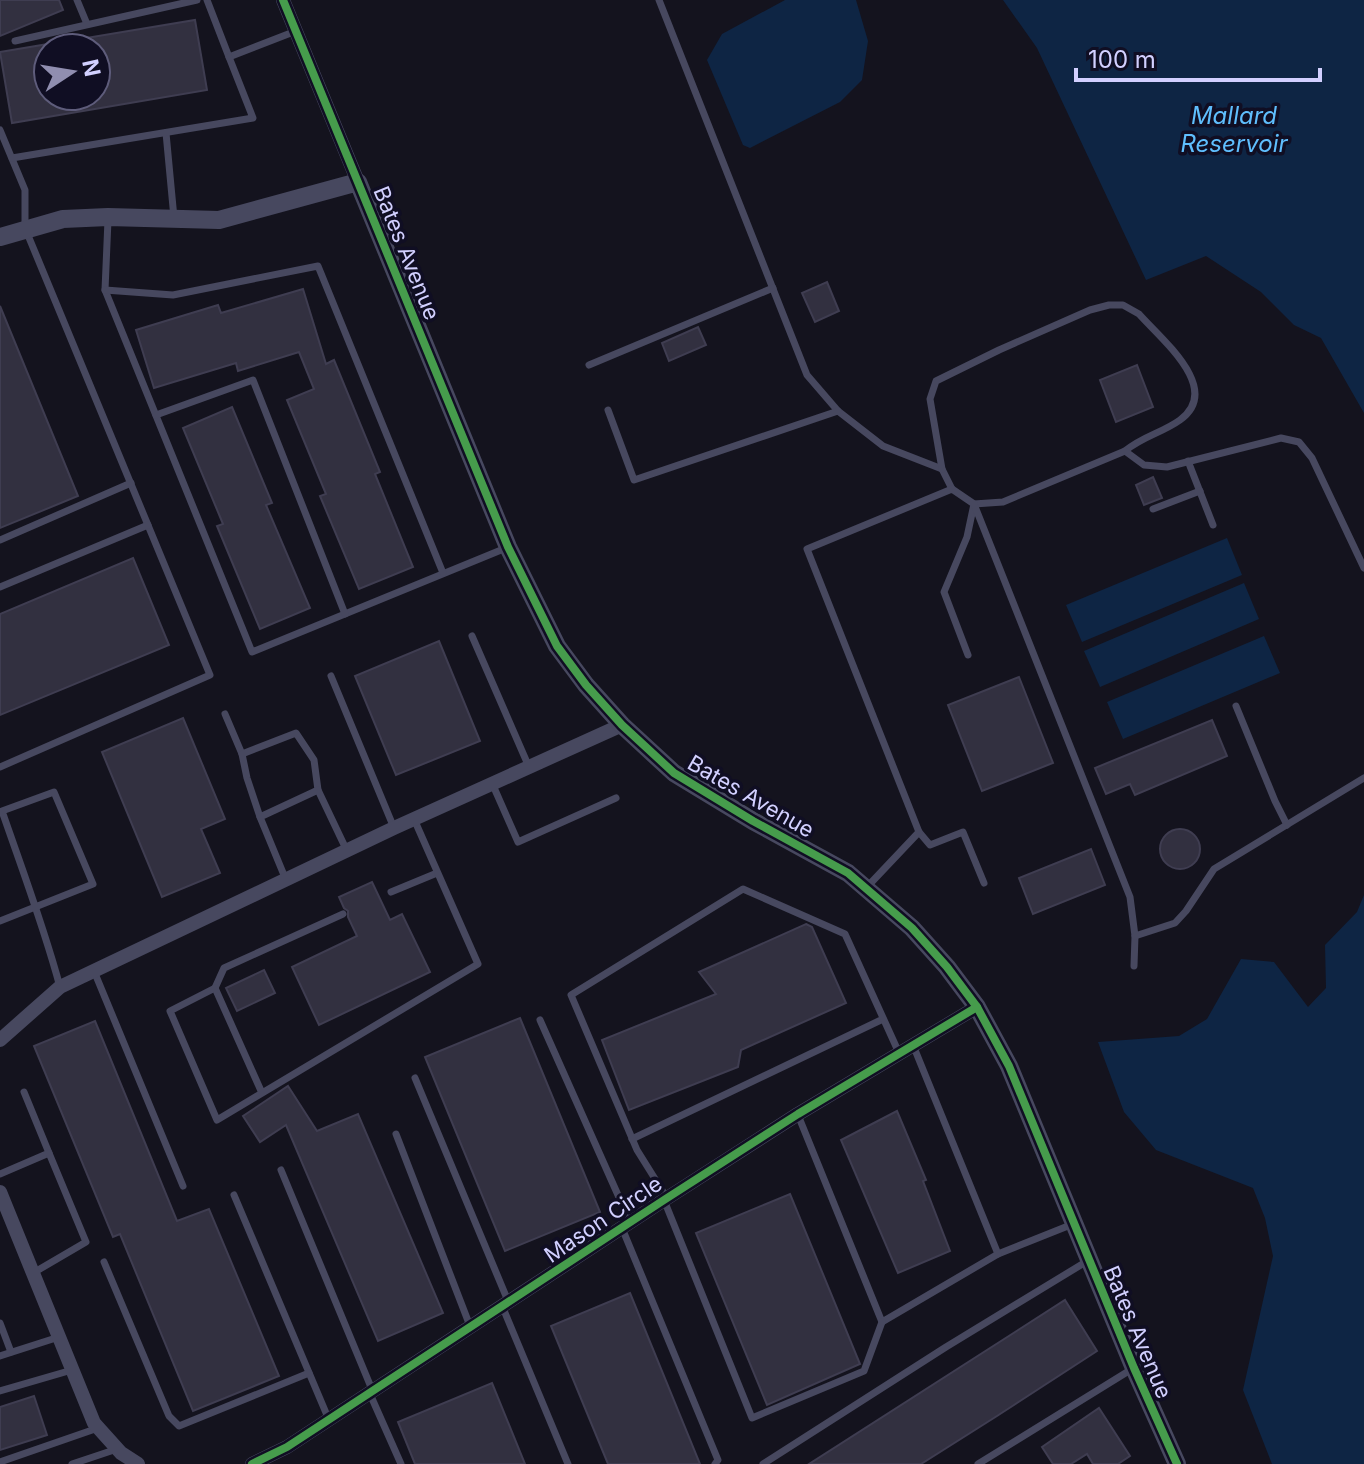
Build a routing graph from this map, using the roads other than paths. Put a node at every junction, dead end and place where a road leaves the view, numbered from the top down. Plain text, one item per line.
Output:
1 (77, 0) edge
2 (197, 0) edge
3 (207, 0) edge
4 (283, 0) edge
5 (659, 0) edge
6 (87, 24) junction
7 (296, 31) junction
8 (15, 41) dead end
9 (229, 57) junction
10 (0, 130) edge
11 (166, 133) junction
12 (12, 158) junction
13 (358, 182) junction
14 (108, 217) junction
15 (174, 219) junction
16 (25, 228) junction
17 (0, 237) edge
18 (773, 288) junction
19 (105, 290) junction
20 (589, 365) dead end
21 (608, 410) dead end
22 (838, 411) junction
23 (156, 415) junction
24 (1125, 451) junction
25 (1188, 461) junction
26 (942, 469) junction
27 (131, 483) junction
28 (952, 489) junction
29 (1200, 491) junction
30 (974, 504) junction
31 (1153, 509) dead end
32 (148, 525) junction
33 (1213, 525) dead end
34 (0, 540) edge
35 (508, 547) junction
36 (1364, 568) edge
37 (443, 573) junction
38 (0, 587) edge
39 (345, 614) junction
40 (472, 636) dead end
41 (968, 655) dead end
42 (331, 676) dead end
43 (1236, 706) dead end
44 (225, 714) dead end
45 (622, 725) junction
46 (242, 754) junction
47 (0, 767) edge
48 (529, 767) junction
49 (1364, 778) edge
50 (492, 783) junction
51 (318, 790) junction
52 (616, 798) dead end
53 (1, 811) edge
54 (260, 817) junction
55 (414, 819) junction
56 (1287, 825) junction
57 (394, 828) junction
58 (919, 832) junction
59 (347, 851) junction
60 (437, 873) junction
61 (286, 880) junction
62 (984, 883) dead end
63 (866, 888) junction
64 (391, 892) dead end
65 (36, 907) junction
66 (343, 914) dead end
67 (0, 921) edge
68 (1135, 936) junction
69 (1134, 966) dead end
70 (94, 971) junction
71 (60, 987) junction
72 (215, 988) junction
73 (977, 1007) junction
74 (883, 1019) junction
75 (540, 1020) dead end
76 (0, 1040) edge
77 (913, 1045) junction
78 (899, 1053) junction
79 (415, 1078) dead end
80 (24, 1092) dead end
81 (262, 1093) junction
82 (798, 1114) junction
83 (396, 1134) dead end
84 (632, 1139) junction
85 (49, 1153) junction
86 (281, 1170) dead end
87 (0, 1174) edge
88 (183, 1186) dead end
89 (0, 1192) edge
90 (234, 1195) dead end
91 (666, 1199) junction
92 (1074, 1223) junction
93 (626, 1225) junction
94 (998, 1254) junction
95 (1089, 1260) junction
96 (104, 1262) dead end
97 (33, 1273) junction
98 (506, 1306) junction
99 (882, 1322) junction
100 (0, 1323) edge
101 (471, 1328) junction
102 (59, 1337) junction
103 (11, 1352) junction
104 (0, 1356) edge
105 (1134, 1368) junction
106 (72, 1370) junction
107 (309, 1373) junction
108 (0, 1391) edge
109 (371, 1393) junction
110 (329, 1420) junction
111 (98, 1428) junction
112 (117, 1449) junction
113 (276, 1459) edge
114 (0, 1462) edge
115 (72, 1464) edge
116 (138, 1464) edge
117 (252, 1464) edge
118 (401, 1464) edge
119 (568, 1464) edge
120 (715, 1464) edge
121 (763, 1464) edge
122 (978, 1464) edge
123 (1177, 1464) edge

1 - 6 lane
2 - 6 lane
3 - 9 lane
4 - 7 street, Bates Avenue
5 - 18 lane
6 - 8 lane
7 - 9 lane
7 - 13 street, Bates Avenue
9 - 11 lane
10 - 12 lane
11 - 12 lane
11 - 15 lane
12 - 16 lane
13 - 15 street
13 - 35 street, Bates Avenue
14 - 15 street
14 - 16 street
14 - 19 lane
16 - 17 street
16 - 27 lane
18 - 20 lane
18 - 22 lane
19 - 23 lane
19 - 37 lane
21 - 22 lane
22 - 26 lane
23 - 39 lane
23 - 39 lane
24 - 25 lane
24 - 26 lane
24 - 30 lane
25 - 29 lane
25 - 36 lane
26 - 28 lane
27 - 32 lane
27 - 34 lane
28 - 30 lane
28 - 58 lane
29 - 31 lane
29 - 33 lane
30 - 41 lane
30 - 68 lane
32 - 38 lane
32 - 47 lane
35 - 37 lane
35 - 45 street, Bates Avenue
37 - 39 lane
40 - 48 lane
42 - 57 lane
43 - 56 lane
44 - 46 lane
45 - 48 street
45 - 63 street, Bates Avenue
46 - 51 lane
46 - 54 lane
48 - 50 street
49 - 56 lane
50 - 52 lane
50 - 55 street
51 - 54 lane
51 - 59 lane
53 - 65 lane
53 - 65 lane
54 - 61 lane
55 - 57 street
55 - 60 lane
56 - 68 lane
57 - 59 street
58 - 62 lane
58 - 63 lane
59 - 61 street
60 - 64 lane
60 - 81 lane
61 - 70 street
63 - 73 street, Bates Avenue
65 - 67 lane
65 - 71 lane
66 - 72 lane
68 - 69 lane
70 - 71 street
70 - 88 lane
71 - 76 street
72 - 81 lane
72 - 81 lane
73 - 77 street, Mason Circle
73 - 92 street, Bates Avenue
74 - 78 lane
74 - 84 lane
74 - 84 lane
75 - 93 lane
77 - 78 street, Mason Circle
77 - 94 lane
78 - 82 street, Mason Circle
79 - 98 lane
80 - 85 lane
82 - 91 street, Mason Circle
82 - 99 lane
83 - 101 lane
84 - 91 lane
85 - 87 lane
85 - 97 lane
86 - 109 lane
89 - 97 street
90 - 107 lane
91 - 93 street, Mason Circle
91 - 99 lane
92 - 94 lane
92 - 95 street, Bates Avenue
93 - 98 street, Mason Circle
93 - 120 lane
94 - 99 lane
95 - 105 street, Bates Avenue
95 - 121 lane
96 - 107 lane
97 - 102 street
98 - 101 street, Mason Circle
98 - 119 lane
100 - 103 lane
101 - 109 street, Mason Circle
102 - 103 lane
102 - 106 street
103 - 104 lane
105 - 122 lane
105 - 123 street, Bates Avenue
106 - 108 lane
106 - 111 street
107 - 110 lane
109 - 110 street, Mason Circle
109 - 118 lane
110 - 113 street, Mason Circle
111 - 112 street
111 - 114 lane
112 - 115 lane
112 - 116 street
113 - 117 street, Mason Circle

